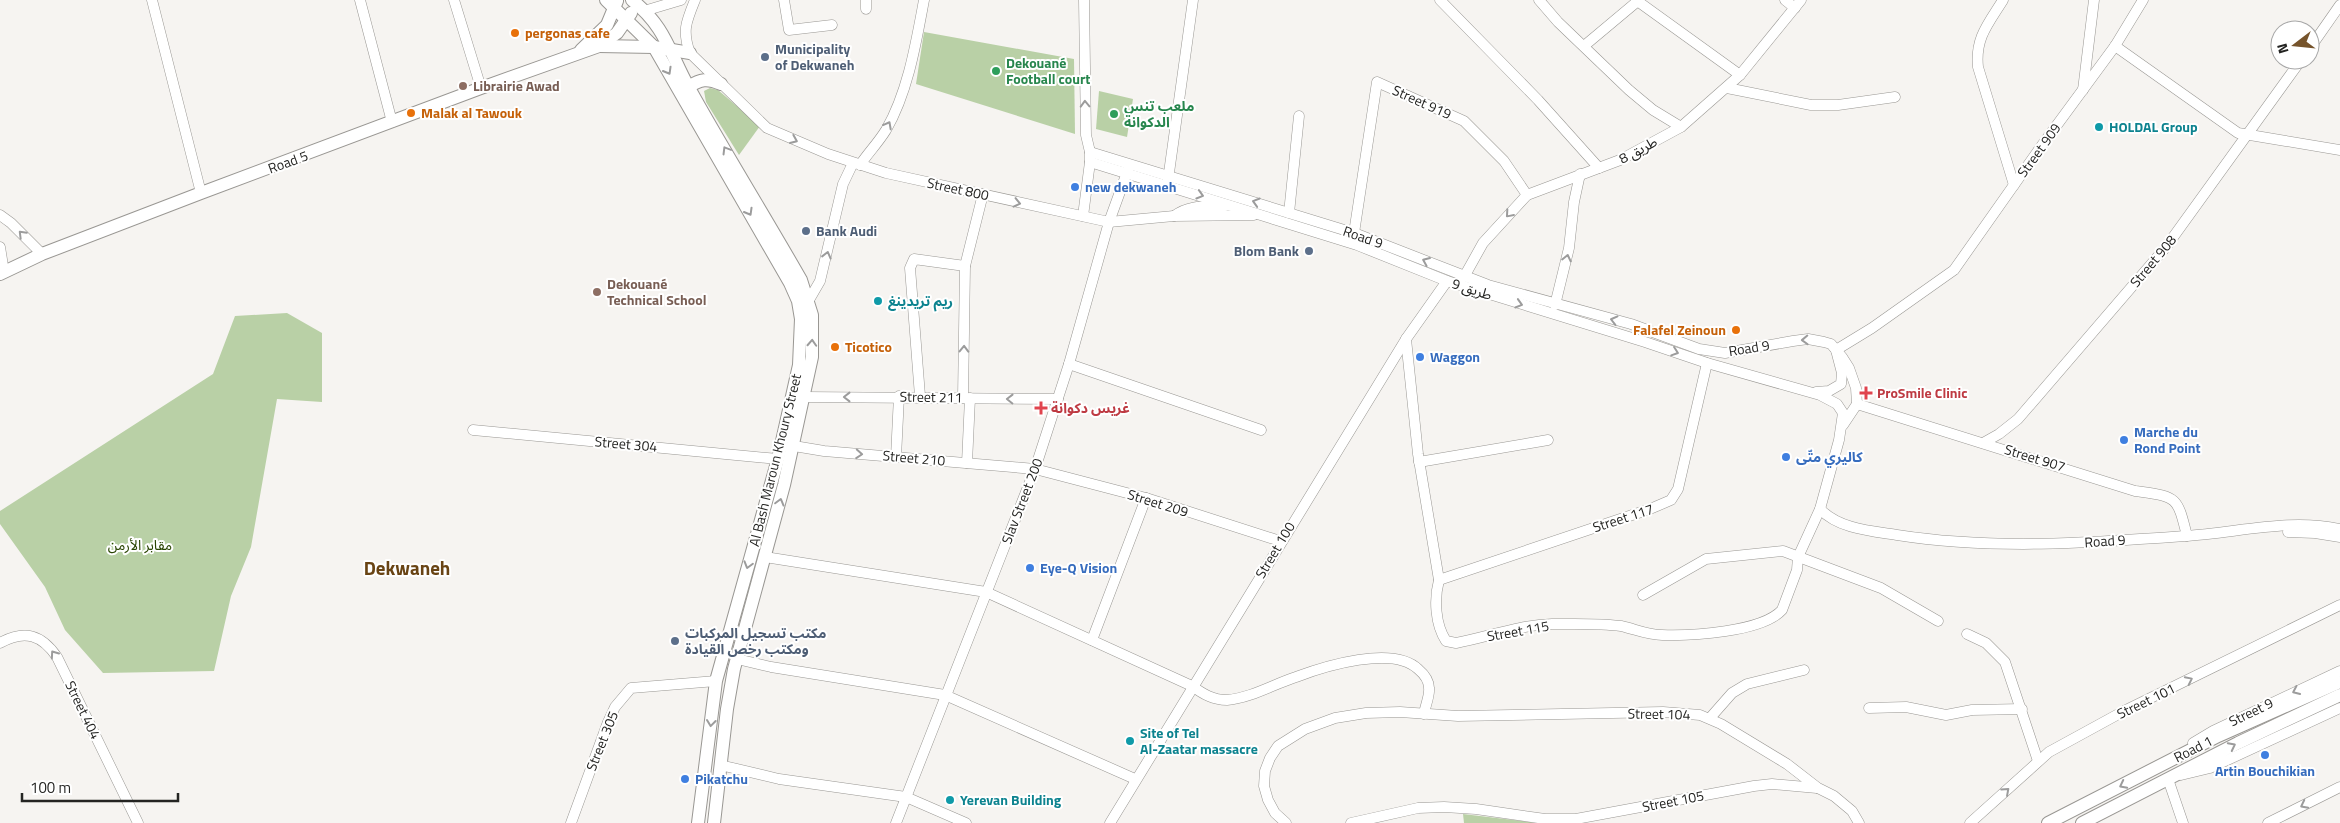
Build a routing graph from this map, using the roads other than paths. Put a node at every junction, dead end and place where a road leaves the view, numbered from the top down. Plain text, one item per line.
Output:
1 (152, 0) edge
2 (360, 0) edge
3 (454, 0) edge
4 (680, 0) edge
5 (695, 0) edge
6 (784, 0) edge
7 (924, 0) edge
8 (1084, 0) edge
9 (1193, 0) edge
10 (1440, 0) edge
11 (1539, 0) edge
12 (1784, 0) edge
13 (2003, 0) edge
14 (2094, 0) edge
15 (2143, 0) edge
16 (1637, 1) edge
17 (613, 3) edge
18 (1798, 4) edge
19 (638, 5) edge
20 (2340, 6) edge
21 (627, 20) junction
22 (832, 25) dead end
23 (2320, 34) edge
24 (599, 46) junction
25 (1584, 46) junction
26 (2115, 46) junction
27 (654, 47) junction
28 (672, 51) junction
29 (577, 53) junction
30 (690, 53) junction
31 (2294, 70) edge
32 (1740, 75) junction
33 (721, 84) junction
34 (688, 87) junction
35 (481, 88) junction
36 (1727, 88) junction
37 (2082, 91) junction
38 (1895, 97) dead end
39 (1299, 116) dead end
40 (392, 122) junction
41 (1681, 127) junction
42 (2248, 135) junction
43 (2340, 150) edge
44 (1090, 157) junction
45 (856, 164) junction
46 (1128, 168) junction
47 (1599, 168) junction
48 (1580, 174) junction
49 (1168, 180) junction
50 (2014, 185) junction
51 (201, 193) junction
52 (983, 194) junction
53 (1527, 195) junction
54 (1236, 206) junction
55 (1289, 213) junction
56 (0, 215) edge
57 (1263, 215) junction
58 (1083, 216) junction
59 (1174, 216) junction
60 (1109, 222) junction
61 (1354, 233) junction
62 (0, 247) edge
63 (42, 254) junction
64 (965, 266) junction
65 (2, 273) edge
66 (1464, 277) junction
67 (1447, 281) junction
68 (809, 300) junction
69 (1555, 305) junction
70 (1406, 339) junction
71 (1836, 350) junction
72 (1069, 364) junction
73 (1707, 364) junction
74 (1806, 392) junction
75 (898, 396) junction
76 (920, 396) junction
77 (804, 397) junction
78 (966, 398) junction
79 (1058, 399) junction
80 (1857, 404) junction
81 (1843, 425) junction
82 (473, 430) dead end
83 (1261, 430) dead end
84 (1548, 440) dead end
85 (1983, 442) junction
86 (794, 446) junction
87 (896, 457) junction
88 (778, 458) junction
89 (1419, 462) junction
90 (967, 463) junction
91 (1035, 469) junction
92 (1146, 498) junction
93 (1820, 509) junction
94 (2247, 529) junction
95 (2340, 530) edge
96 (2188, 536) junction
97 (2340, 538) edge
98 (1280, 541) junction
99 (765, 557) junction
100 (1798, 558) junction
101 (1439, 580) junction
102 (986, 592) junction
103 (1643, 595) dead end
104 (2340, 605) edge
105 (1938, 621) dead end
106 (1967, 634) dead end
107 (1092, 640) junction
108 (0, 643) edge
109 (737, 659) junction
110 (1804, 670) dead end
111 (2340, 671) edge
112 (716, 681) junction
113 (2340, 682) edge
114 (1192, 686) junction
115 (944, 695) junction
116 (2340, 695) edge
117 (1869, 708) dead end
118 (2340, 708) edge
119 (2022, 709) junction
120 (1424, 714) junction
121 (1710, 718) junction
122 (2038, 761) junction
123 (2166, 762) junction
124 (720, 765) junction
125 (2171, 777) junction
126 (1135, 779) junction
127 (2340, 787) edge
128 (1818, 788) junction
129 (906, 797) junction
130 (138, 823) edge
131 (571, 823) edge
132 (698, 823) edge
133 (714, 823) edge
134 (896, 823) edge
135 (966, 823) edge
136 (1110, 823) edge
137 (1286, 823) edge
138 (1351, 823) edge
139 (1858, 823) edge
140 (1970, 823) edge
141 (2048, 823) edge
142 (2082, 823) edge
143 (2183, 823) edge
144 (2268, 823) edge

1 - 51 street
2 - 40 street
3 - 35 street
4 - 19 street
5 - 30 street
6 - 22 street
45 -> 7 street
44 -> 8 street
9 - 49 street
10 - 47 street
11 - 25 street
12 - 18 street
13 - 50 street
14 - 37 street
15 - 26 street, Street 909
16 - 25 street
16 - 32 street
17 - 21 main road, Al Bash Maroun Khoury Street
17 - 29 main road
18 - 32 street, طريق 8
19 - 21 main road
19 - 28 main road, Al Bash Maroun Khoury Street
20 - 23 street
21 - 24 main road
21 - 27 main road, Al Bash Maroun Khoury Street
24 - 27 main road
24 - 29 main road, Road 5
25 - 41 street
26 - 37 street, Street 909
26 - 42 street
27 - 28 main road
27 -> 88 main road, Al Bash Maroun Khoury Street
28 - 30 main road
28 - 34 main road, Al Bash Maroun Khoury Street
29 - 35 main road, Road 5
30 - 33 street, Street 800
31 - 42 street, Street 908
32 - 36 street, طريق 8
33 - 34 main road
33 -> 45 street, Street 800
68 -> 34 main road, Al Bash Maroun Khoury Street
35 - 40 main road, Road 5
36 - 38 street
36 - 41 street, طريق 8
37 - 50 street, Street 909
39 - 55 street
40 - 51 main road, Road 5
41 - 47 street, طريق 8
42 - 43 street
42 - 85 street, Street 908
44 - 46 street, 9 طريق
44 - 58 street
45 - 52 street, Street 800
68 -> 45 street
46 - 49 street, 9 طريق
46 - 60 street, Slav Street 200
47 - 48 street, طريق 8
48 - 53 street, طريق 8
69 -> 48 street
49 -> 54 street, 9 طريق
55 -> 49 street, Road 9
50 - 71 street, Street 909
51 - 63 main road, Road 5
52 -> 58 street, Street 800
52 - 64 street
53 - 61 street, Street 919
53 -> 66 street, طريق 8
54 - 57 street, 9 طريق
54 - 59 street
55 - 61 street, Road 9
63 -> 56 street
57 - 59 street, Street 800
57 - 67 street, 9 طريق
58 - 60 street, Street 800
59 - 60 street, Street 800
60 - 72 street, Slav Street 200
66 -> 61 street, Road 9
62 - 65 street
63 - 65 main road, Road 5
64 - 76 street
78 -> 64 street
66 - 69 street, Road 9
67 - 70 street, Street 100
67 -> 73 street, 9 طريق
77 -> 68 main road, Al Bash Maroun Khoury Street
71 -> 69 street, Road 9
70 - 89 street, Street 115
70 - 98 street, Street 100
71 - 74 street
71 - 80 street
72 - 79 street, Slav Street 200
72 - 83 street
73 - 74 street, 9 طريق
73 - 101 street, Street 117
74 - 81 street, 9 طريق
75 - 76 street, Street 211
75 -> 77 street, Street 211
75 - 87 street
76 - 78 street, Street 211
77 - 86 main road, Al Bash Maroun Khoury Street
79 -> 78 street, Street 211
78 - 90 street
79 - 91 street, Slav Street 200
80 - 81 street
80 - 85 street, Street 907
81 - 93 street
82 - 88 street, Street 304
84 - 89 street
85 - 96 street, Street 907
86 -> 87 street, Street 210
99 -> 86 main road, Al Bash Maroun Khoury Street
87 - 90 street, Street 210
88 -> 112 main road, Al Bash Maroun Khoury Street
89 - 101 street, Street 115
90 - 91 street, Street 210
91 - 92 street, Street 209
91 - 102 street, Slav Street 200
92 - 98 street, Street 209
92 - 107 street
93 - 96 street, Road 9
93 - 100 street, Street 115
94 - 95 street, Road 9
94 - 96 street, Road 9
94 - 97 street, Road 9
98 - 114 street, Street 100
99 - 102 street
99 - 109 main road, Al Bash Maroun Khoury Street
100 - 101 street, Street 115
100 - 103 street
100 - 105 street
102 - 107 street
102 - 115 street, Slav Street 200
122 -> 104 street, Street 101
106 - 119 street
107 - 114 street
130 -> 108 street, Street 404
109 - 115 street
109 - 124 main road, Al Bash Maroun Khoury Street
110 - 121 street
111 -> 123 street, Street 9
112 - 131 street, Street 305
112 -> 132 main road, Al Bash Maroun Khoury Street
113 - 123 main road, Road 1
114 - 120 street
114 - 126 street, Street 100
115 - 126 street
115 - 129 street, Slav Street 200
125 -> 116 main road, Street 9
117 - 119 street
118 - 125 street, Street 9
119 - 122 street
120 - 121 street, Street 104
120 - 137 street
121 - 128 street, Street 104
140 -> 122 street, Street 101
123 -> 141 main road, Road 1
124 - 129 street
124 - 133 main road, Al Bash Maroun Khoury Street
125 - 142 main road, Street 9
125 - 143 street
126 - 136 street, Street 100
127 -> 144 street
128 - 138 street, Street 105
128 - 139 street, Street 104
129 - 134 street, Slav Street 200
129 - 135 street

